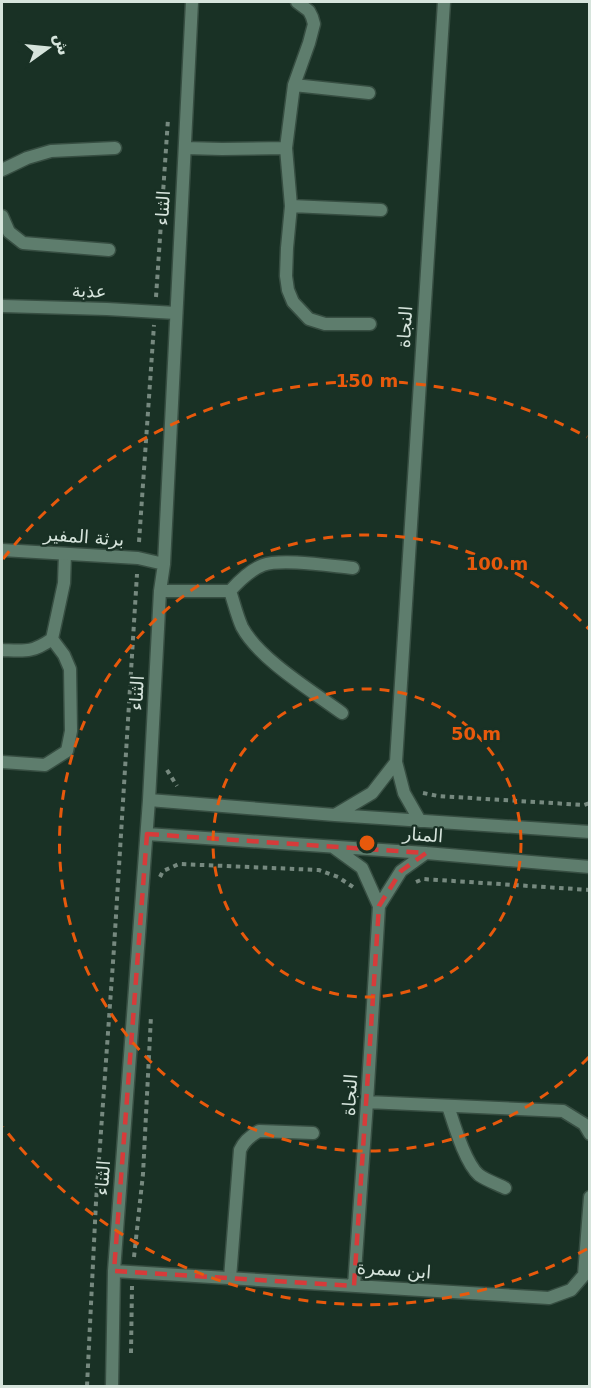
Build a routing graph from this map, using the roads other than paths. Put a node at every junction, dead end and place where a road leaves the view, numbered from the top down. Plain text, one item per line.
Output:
1 (192, 2) edge
2 (297, 2) edge
3 (444, 2) edge
4 (294, 85) junction
5 (369, 93) dead end
6 (115, 148) dead end
7 (184, 148) junction
8 (286, 148) junction
9 (2, 170) edge
10 (291, 206) junction
11 (381, 210) dead end
12 (2, 216) edge
13 (109, 250) dead end
14 (2, 306) edge
15 (176, 313) junction
16 (370, 324) dead end
17 (2, 550) edge
18 (66, 554) junction
19 (164, 564) junction
20 (353, 567) dead end
21 (160, 591) junction
22 (230, 591) junction
23 (52, 639) junction
24 (2, 650) edge
25 (342, 713) dead end
26 (2, 762) edge
27 (396, 762) junction
28 (149, 800) junction
29 (335, 815) junction
30 (420, 821) junction
31 (590, 832) edge
32 (147, 834) junction
33 (333, 847) junction
34 (426, 853) junction
35 (590, 867) edge
36 (379, 906) junction
37 (368, 1102) junction
38 (448, 1106) junction
39 (314, 1133) dead end
40 (590, 1134) edge
41 (505, 1188) dead end
42 (590, 1197) edge
43 (114, 1271) junction
44 (230, 1278) junction
45 (354, 1286) junction
46 (112, 1386) edge

1 - 7 street, الثناء
2 - 4 street
3 - 27 street, النجاة
4 - 5 street
4 - 8 street
6 - 9 street
7 - 8 street
7 - 15 street, الثناء
8 - 10 street
10 - 11 street
10 - 16 street
12 - 13 street
14 - 15 street, عذبة
15 - 19 street, الثناء
17 - 18 street, برثة المفير
18 - 19 street, برثة المفير
18 - 23 street
19 - 21 street, الثناء
20 - 22 street
21 - 22 street
21 - 28 street, الثناء
22 - 25 street
23 - 24 street
23 - 26 street
27 - 29 street
27 - 30 street, النجاة
28 - 29 street, المنار
28 - 32 street, الثناء
29 - 30 street, المنار
30 - 31 street, المنار
32 - 33 street, المنار
32 - 43 street, الثناء
33 - 34 street, المنار
33 - 36 street, النجاة
34 - 35 street, المنار
34 - 36 street, النجاة
36 - 37 street, النجاة
37 - 38 street
37 - 45 street, النجاة
38 - 40 street
38 - 41 street
39 - 44 street
42 - 45 street, ابن سمرة
43 - 44 street, ابن سمرة
43 - 46 street, الثناء
44 - 45 street, ابن سمرة

